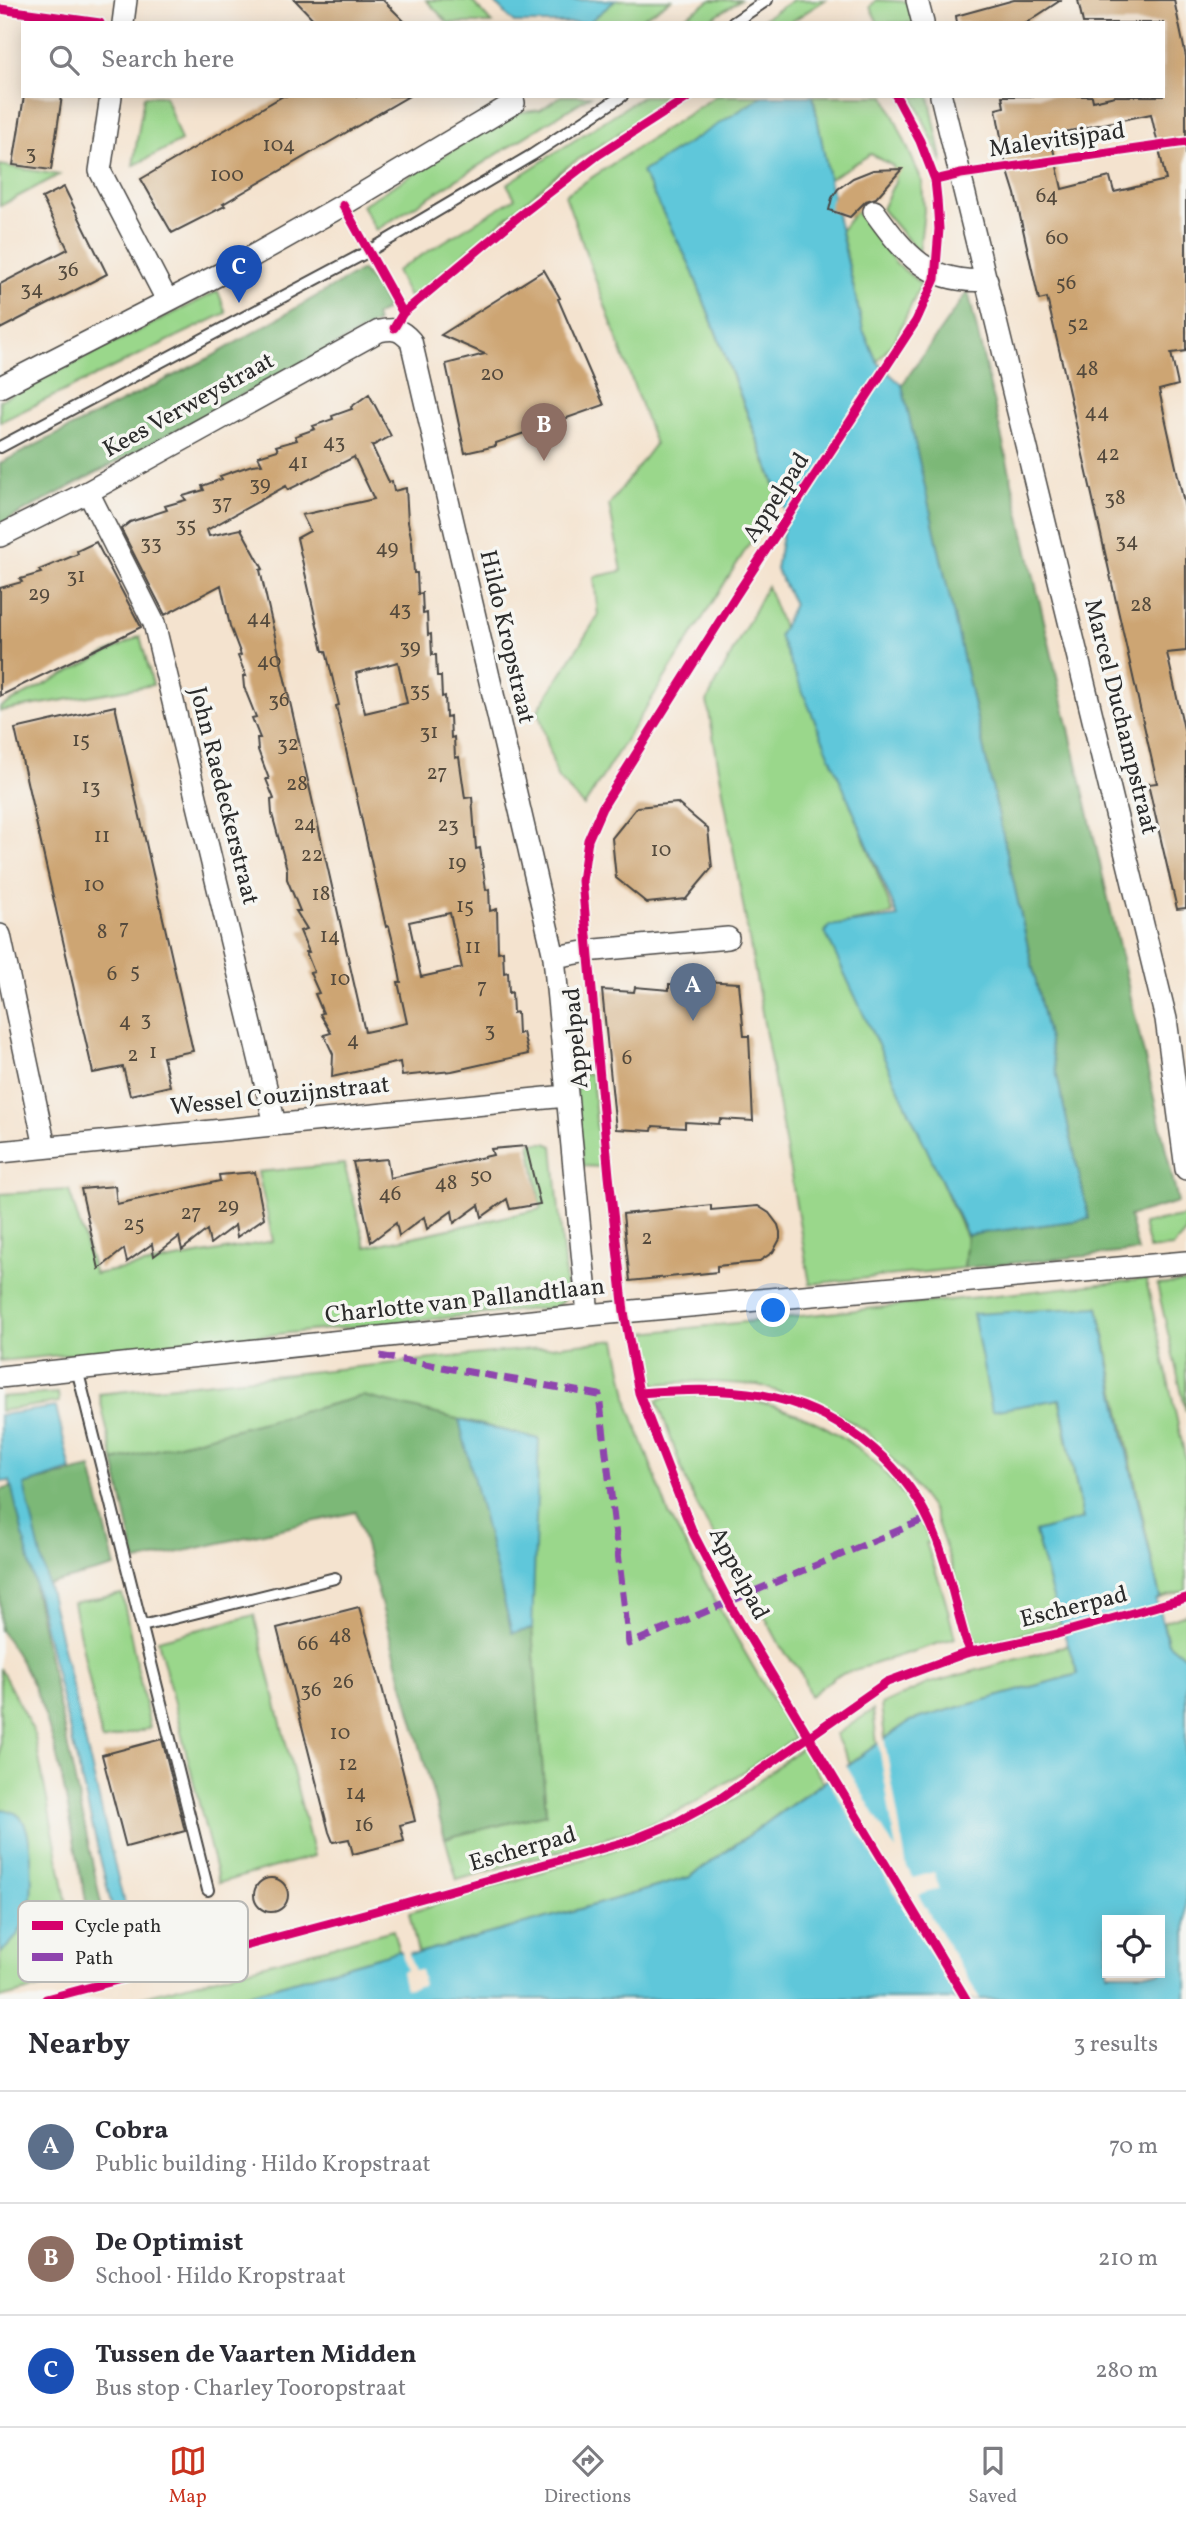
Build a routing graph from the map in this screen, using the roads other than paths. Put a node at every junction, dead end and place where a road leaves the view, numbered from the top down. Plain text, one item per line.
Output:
1 (127, 0) edge
2 (767, 0) edge
3 (917, 0) edge
4 (123, 21) edge
5 (736, 21) edge
6 (922, 21) edge
7 (111, 98) edge
8 (619, 98) edge
9 (942, 98) edge
10 (514, 103) dead end
11 (874, 211) dead end
12 (987, 280) junction
13 (167, 300) junction
14 (402, 332) joint
15 (0, 387) edge
16 (0, 447) edge
17 (89, 492) junction
18 (0, 536) edge
19 (0, 935) edge
20 (728, 938) dead end
21 (554, 957) junction
22 (1176, 1017) edge
23 (566, 1096) junction
24 (275, 1124) junction
25 (45, 1147) junction
26 (0, 1152) edge
27 (1186, 1169) edge
28 (1186, 1262) edge
29 (587, 1315) junction
30 (77, 1369) junction
31 (0, 1377) edge
32 (335, 1578) dead end
33 (142, 1626) junction
34 (208, 1889) dead end

1 - 4 street
2 - 5 lane
3 - 6 street
7 - 13 street
8 - 16 lane
9 - 12 street, Marcel Duchampstraat
10 - 13 street
11 - 12 street
12 - 22 street, Marcel Duchampstraat
13 - 15 street
14 - 17 street, Kees Verweystraat
14 - 21 street, Hildo Kropstraat
17 - 18 street, Kees Verweystraat
17 - 24 street, John Raedeckerstraat
19 - 25 street
20 - 21 street
21 - 23 street, Hildo Kropstraat
22 - 27 street, Marcel Duchampstraat
23 - 24 street, Wessel Couzijnstraat
23 - 29 street, Hildo Kropstraat
24 - 25 street, Wessel Couzijnstraat
25 - 26 street, Wessel Couzijnstraat
28 - 29 street, Charlotte van Pallandtlaan
29 - 30 street, Charlotte van Pallandtlaan
30 - 31 street, Charlotte van Pallandtlaan
30 - 33 lane
32 - 33 lane
33 - 34 lane

